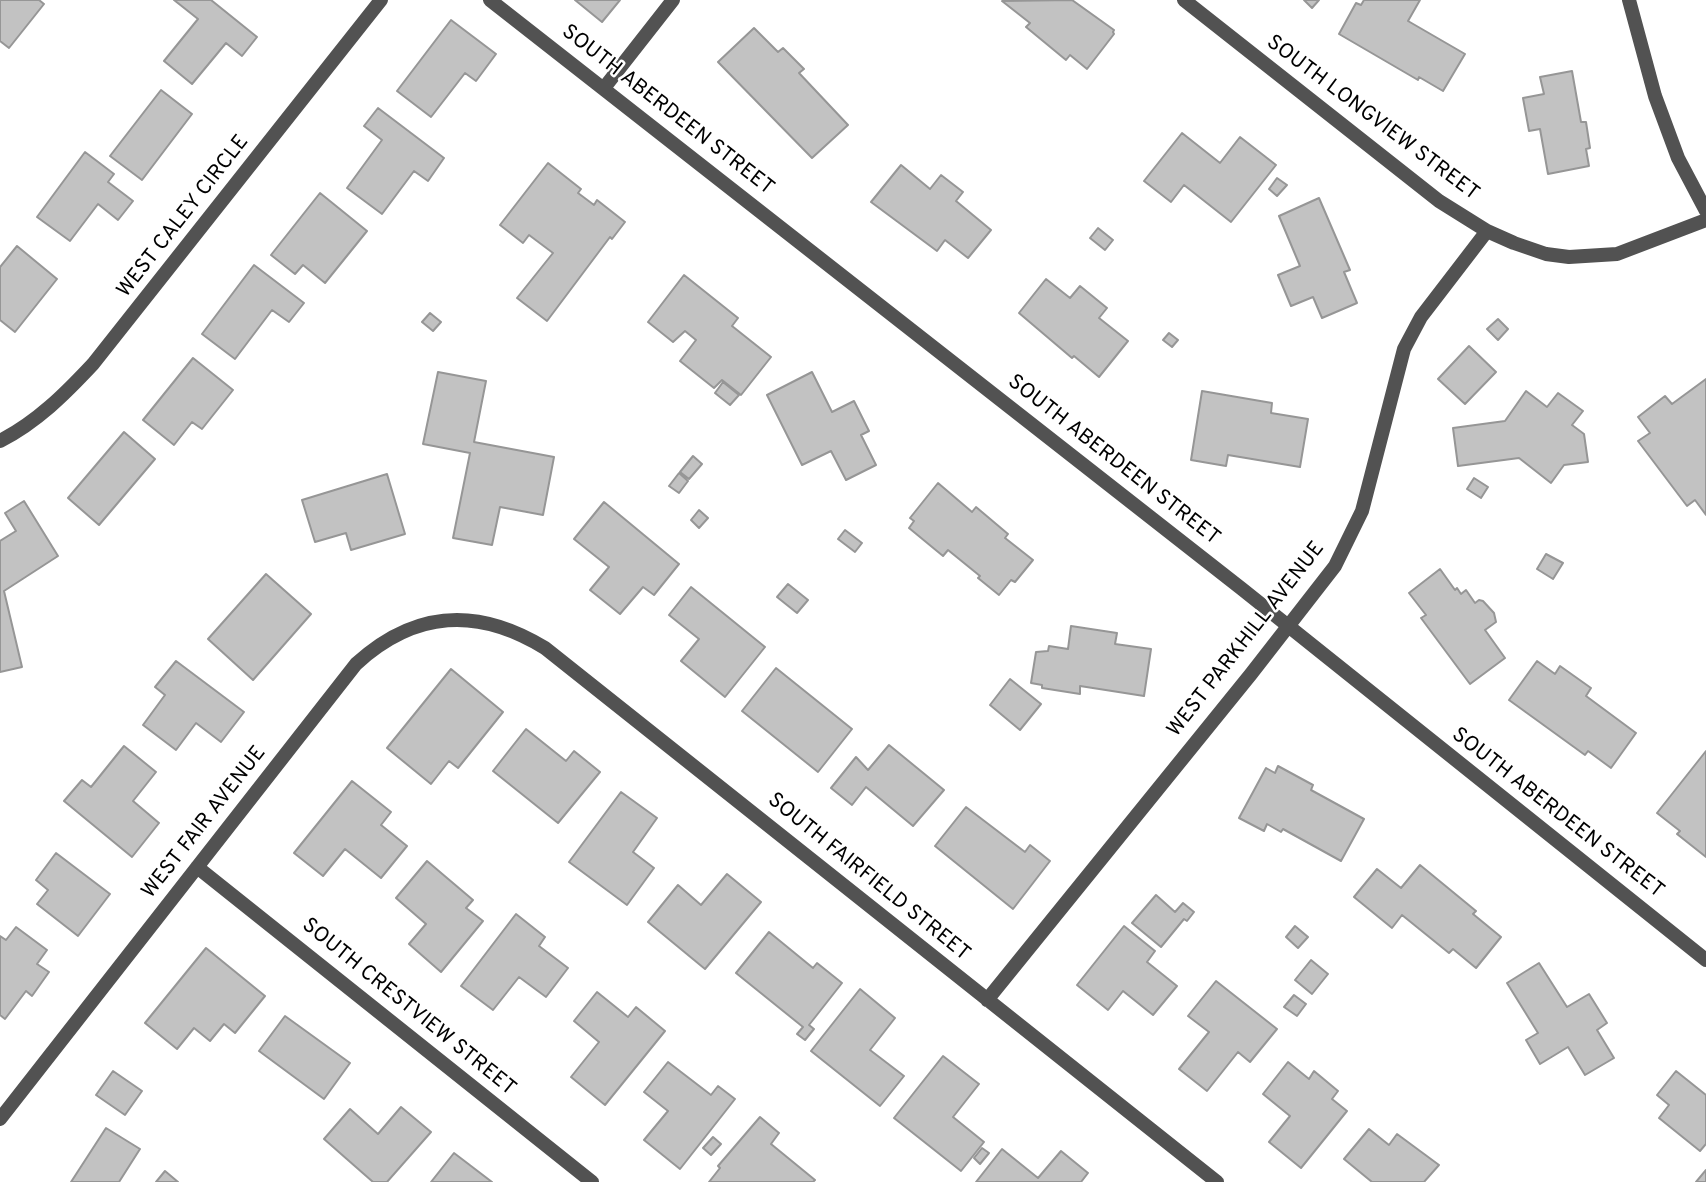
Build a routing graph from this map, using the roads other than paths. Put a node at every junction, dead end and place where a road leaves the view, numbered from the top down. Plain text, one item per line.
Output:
1 (381, 0) edge
2 (490, 0) edge
3 (673, 0) edge
4 (1184, 0) edge
5 (1629, 0) edge
6 (604, 89) junction
7 (1706, 211) edge
8 (1706, 219) edge
9 (1487, 231) junction
10 (0, 441) edge
11 (485, 621) joint
12 (1287, 626) junction
13 (197, 867) junction
14 (1706, 960) edge
15 (986, 1000) junction
16 (0, 1119) edge
17 (593, 1182) edge
18 (1217, 1182) edge

1 - 10 street, WEST CALEY CIRCLE
2 - 6 street, SOUTH ABERDEEN STREET
3 - 6 street
4 - 9 street, SOUTH LONGVIEW STREET
5 - 7 street
6 - 12 street, SOUTH ABERDEEN STREET
8 - 9 street, SOUTH LONGVIEW STREET
9 - 12 street, WEST PARKHILL AVENUE
11 - 13 street, WEST FAIR AVENUE
11 - 15 street, SOUTH FAIRFIELD STREET
12 - 14 street, SOUTH ABERDEEN STREET
12 - 15 street, WEST PARKHILL AVENUE
13 - 16 street, WEST FAIR AVENUE
13 - 17 street, SOUTH CRESTVIEW STREET
15 - 18 street, SOUTH FAIRFIELD STREET

